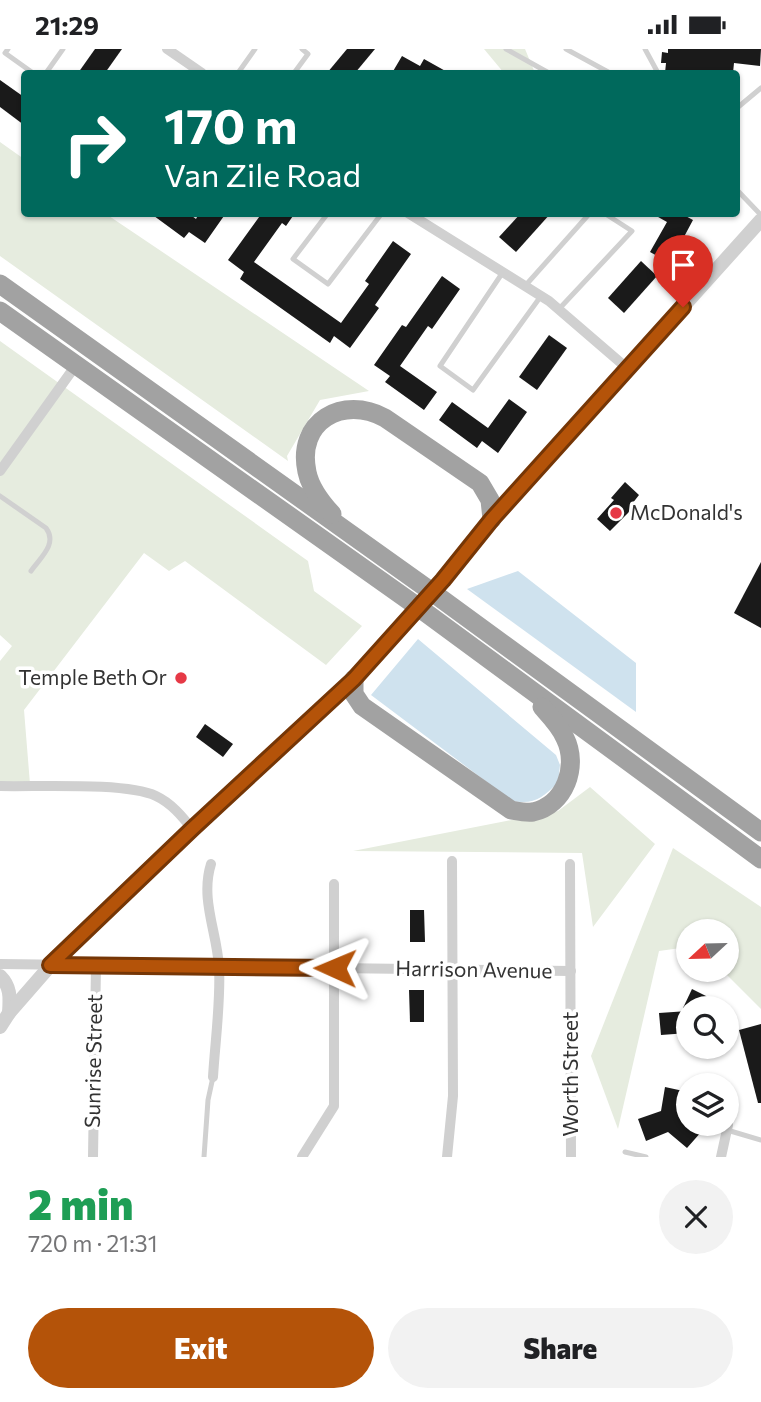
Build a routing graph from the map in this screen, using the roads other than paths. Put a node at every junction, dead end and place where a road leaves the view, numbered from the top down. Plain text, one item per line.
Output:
1 (8, 49) edge
2 (63, 49) edge
3 (167, 49) edge
4 (255, 49) edge
5 (302, 49) edge
6 (506, 49) edge
7 (566, 49) edge
8 (645, 49) edge
9 (29, 70) edge
10 (48, 70) edge
11 (198, 70) edge
12 (239, 70) edge
13 (296, 70) edge
14 (543, 70) edge
15 (604, 70) edge
16 (656, 70) edge
17 (761, 88) edge
18 (740, 106) edge
19 (740, 194) edge
20 (325, 217) edge
21 (379, 217) edge
22 (421, 217) edge
23 (586, 217) edge
24 (610, 217) edge
25 (761, 218) edge
26 (503, 272) junction
27 (0, 284) edge
28 (525, 286) junction
29 (541, 296) junction
30 (559, 309) junction
31 (0, 311) edge
32 (76, 365) junction
33 (628, 369) junction
34 (0, 471) edge
35 (0, 496) edge
36 (492, 519) junction
37 (346, 530) junction
38 (31, 571) dead end
39 (432, 592) junction
40 (418, 607) junction
41 (515, 678) junction
42 (354, 679) junction
43 (0, 786) edge
44 (192, 829) junction
45 (761, 832) edge
46 (761, 859) edge
47 (452, 861) dead end
48 (211, 863) dead end
49 (570, 864) dead end
50 (334, 884) dead end
51 (0, 964) edge
52 (50, 965) junction
53 (96, 965) junction
54 (219, 967) junction
55 (335, 968) junction
56 (452, 969) junction
57 (571, 971) junction
58 (0, 976) edge
59 (9, 1013) junction
60 (0, 1027) edge
61 (213, 1077) joint
62 (739, 1134) edge
63 (726, 1136) edge
64 (761, 1140) edge
65 (625, 1152) dead end
66 (93, 1157) edge
67 (204, 1157) edge
68 (302, 1157) edge
69 (447, 1157) edge
70 (571, 1157) edge
71 (646, 1157) edge
72 (721, 1157) edge

1 - 9 lane
2 - 10 lane
3 - 11 street
4 - 12 lane
5 - 13 lane
6 - 14 lane
7 - 15 lane
8 - 16 lane
17 - 18 lane
19 - 25 lane
20 - 21 lane
22 - 26 street
23 - 28 lane
24 - 30 lane
25 - 33 street
26 - 28 street
26 - 29 lane
27 - 37 highway
28 - 29 street
29 - 30 street
30 - 33 street
31 - 32 highway
32 - 34 street
32 - 40 highway
33 - 36 street
35 - 38 lane
36 - 37 highway
36 - 39 street
37 - 39 highway
39 - 40 street
39 - 45 highway
40 - 41 highway
40 - 42 street
41 - 42 highway
41 - 46 highway
42 - 44 street
43 - 44 street
44 - 52 street
47 - 56 street
48 - 54 street
49 - 57 street, Worth Street
50 - 55 street
51 - 52 street, Harrison Avenue
52 - 53 street, Harrison Avenue
52 - 59 street
53 - 54 street, Harrison Avenue
53 - 66 street, Sunrise Street
54 - 55 street, Harrison Avenue
54 - 61 street
55 - 56 street, Harrison Avenue
55 - 68 street
56 - 57 street, Harrison Avenue
56 - 69 street
57 - 70 street, Worth Street
58 - 59 street
59 - 60 street
61 - 67 lane
62 - 64 lane
63 - 72 street
65 - 71 lane

